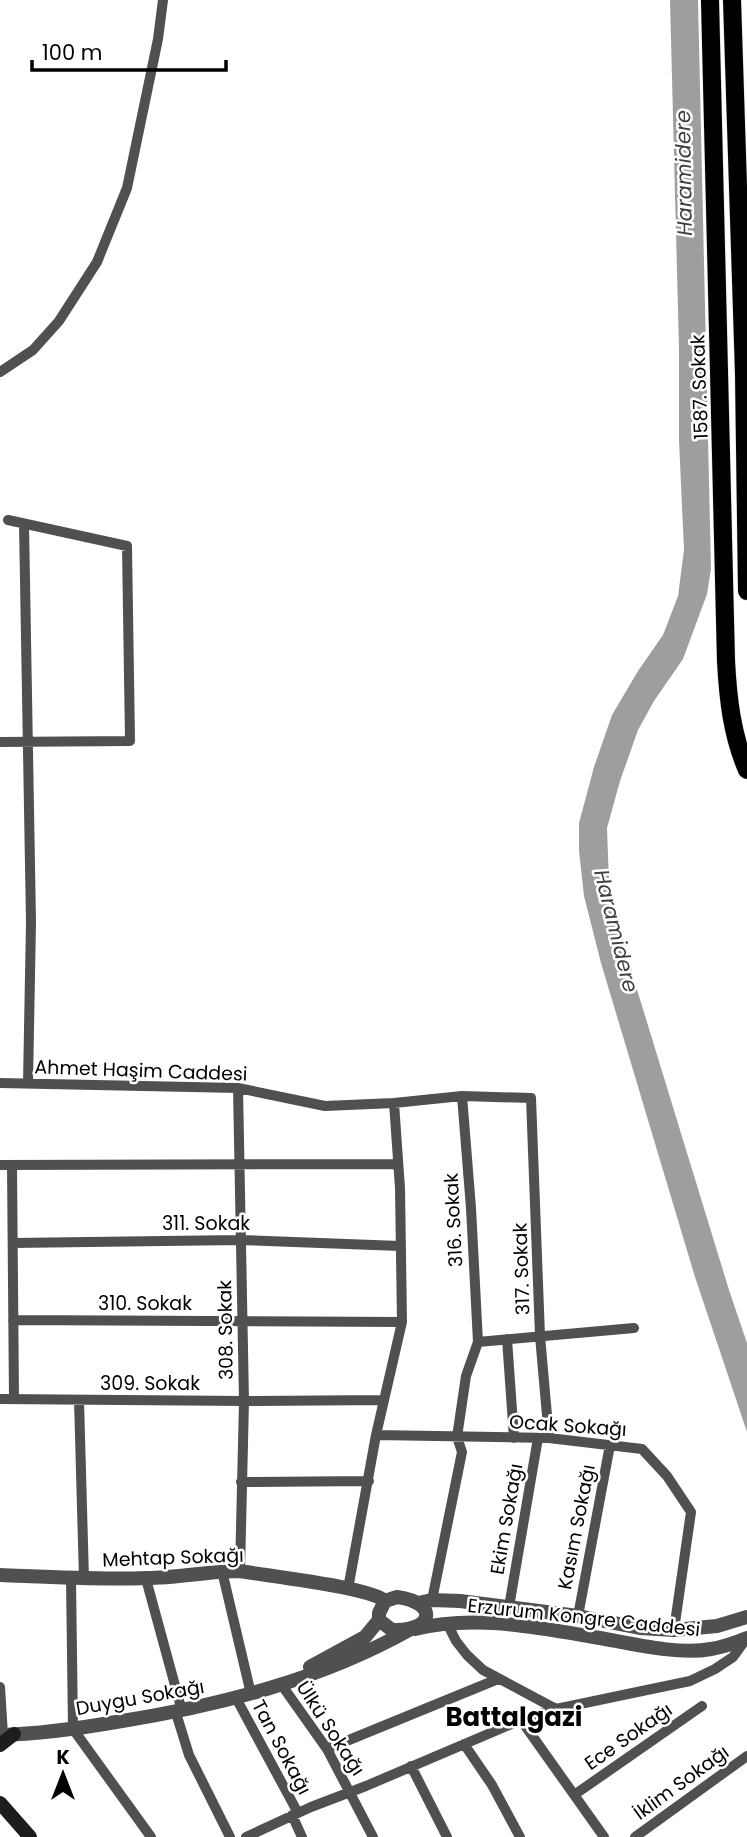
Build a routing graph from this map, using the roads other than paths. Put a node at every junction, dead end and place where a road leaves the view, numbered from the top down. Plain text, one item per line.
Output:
1 (163, 0) edge
2 (710, 0) edge
3 (732, 0) edge
4 (719, 365) junction
5 (0, 372) edge
6 (745, 374) edge
7 (746, 423) edge
8 (721, 442) junction
9 (746, 493) edge
10 (3, 518) edge
11 (24, 524) junction
12 (747, 592) edge
13 (0, 742) edge
14 (28, 742) junction
15 (747, 770) edge
16 (0, 1083) edge
17 (28, 1083) junction
18 (238, 1088) junction
19 (462, 1096) junction
20 (531, 1098) joint
21 (394, 1103) junction
22 (239, 1164) junction
23 (6, 1165) edge
24 (398, 1166) junction
25 (240, 1240) junction
26 (13, 1243) junction
27 (400, 1246) junction
28 (13, 1320) junction
29 (242, 1320) junction
30 (402, 1322) junction
31 (634, 1328) dead end
32 (540, 1336) junction
33 (507, 1339) junction
34 (478, 1342) junction
35 (0, 1399) edge
36 (14, 1399) junction
37 (79, 1400) junction
38 (384, 1400) junction
39 (244, 1401) junction
40 (376, 1435) junction
41 (457, 1437) junction
42 (514, 1438) junction
43 (543, 1438) junction
44 (610, 1445) junction
45 (369, 1481) junction
46 (241, 1482) junction
47 (222, 1571) junction
48 (240, 1571) junction
49 (0, 1575) edge
50 (146, 1578) junction
51 (78, 1579) junction
52 (348, 1589) junction
53 (385, 1601) junction
54 (425, 1601) junction
55 (509, 1607) junction
56 (578, 1616) junction
57 (747, 1617) edge
58 (379, 1620) junction
59 (447, 1623) junction
60 (413, 1629) junction
61 (674, 1630) junction
62 (747, 1639) edge
63 (498, 1679) junction
64 (281, 1684) junction
65 (0, 1687) edge
66 (251, 1694) junction
67 (236, 1698) junction
68 (702, 1706) dead end
69 (556, 1709) junction
70 (179, 1712) junction
71 (522, 1720) junction
72 (73, 1729) junction
73 (3, 1737) edge
74 (464, 1744) junction
75 (327, 1749) junction
76 (747, 1756) edge
77 (411, 1766) junction
78 (351, 1791) junction
79 (574, 1795) junction
80 (0, 1804) edge
81 (295, 1814) junction
82 (30, 1837) edge
83 (151, 1837) edge
84 (230, 1837) edge
85 (246, 1837) edge
86 (302, 1837) edge
87 (373, 1837) edge
88 (447, 1837) edge
89 (520, 1837) edge
90 (604, 1837) edge
91 (635, 1837) edge

1 - 5 street
2 - 4 main road, 1587. Sokak
3 - 6 main road
4 - 6 street
4 - 8 main road, 1587. Sokak
6 - 7 main road
7 - 8 street
7 - 9 main road
8 - 15 main road, 1587. Sokak
9 - 12 main road
10 - 11 street
11 - 14 street
11 - 14 street
13 - 14 street
14 - 17 street
16 - 17 street, Ahmet Haşim Caddesi
17 - 18 street, Ahmet Haşim Caddesi
18 - 21 street, Ahmet Haşim Caddesi
18 - 22 street, 308. Sokak
19 - 20 street, Ahmet Haşim Caddesi
19 - 21 street, Ahmet Haşim Caddesi
19 - 34 street, 316. Sokak
20 - 32 street, 317. Sokak
21 - 24 street
22 - 23 street
22 - 24 street
22 - 25 street, 308. Sokak
23 - 26 street
24 - 27 street
25 - 26 street, 311. Sokak
25 - 27 street, 311. Sokak
25 - 29 street, 308. Sokak
26 - 28 street
27 - 30 street
28 - 29 street, 310. Sokak
28 - 36 street
29 - 30 street, 310. Sokak
29 - 39 street, 308. Sokak
30 - 38 street
31 - 32 street
32 - 33 street
32 - 43 street, 317. Sokak
33 - 34 street
33 - 42 street
34 - 41 street
35 - 36 street, 309. Sokak
36 - 37 street, 309. Sokak
37 - 39 street, 309. Sokak
37 - 51 street
38 - 39 street, 309. Sokak
38 - 40 street
39 - 46 street, 308. Sokak
40 - 41 street, Ocak Sokağı
40 - 45 street
41 - 42 street, Ocak Sokağı
41 - 54 street
42 - 43 street, Ocak Sokağı
43 - 44 street, Ocak Sokağı
43 - 55 street, Ekim Sokağı
44 - 56 street, Kasım Sokağı
44 - 61 street, Ocak Sokağı
45 - 46 street
45 - 52 street
46 - 48 street, 308. Sokak
47 - 48 street, Mehtap Sokağı
47 - 50 street, Mehtap Sokağı
47 - 66 street
48 - 52 street, Mehtap Sokağı
49 - 51 street, Mehtap Sokağı
50 - 51 street, Mehtap Sokağı
50 - 70 street
51 - 72 street
52 - 53 street, Mehtap Sokağı
53 - 54 street
53 - 58 street
54 - 55 street, Erzurum Kongre Caddesi
54 - 60 street
55 - 56 street, Erzurum Kongre Caddesi
56 - 61 street, Erzurum Kongre Caddesi
57 - 61 street, Erzurum Kongre Caddesi
58 - 60 street
58 - 64 street
59 - 60 street, Erzurum Kongre Caddesi
59 - 62 street, Erzurum Kongre Caddesi
59 - 63 street
60 - 64 street
62 - 69 street
63 - 69 street
63 - 75 street
64 - 66 street, Duygu Sokağı
64 - 75 street, Ülkü Sokağı
65 - 73 street
66 - 67 street, Duygu Sokağı
67 - 70 street, Duygu Sokağı
67 - 81 street, Tan Sokağı
68 - 79 street, Ece Sokağı
69 - 71 street
70 - 72 street, Duygu Sokağı
70 - 84 street
71 - 74 street
71 - 79 street
72 - 73 street, Duygu Sokağı
72 - 83 street
74 - 77 street
74 - 89 street
75 - 78 street, Ülkü Sokağı
76 - 91 street, İklim Sokağı
77 - 78 street
77 - 88 street
78 - 81 street
78 - 87 street, Ülkü Sokağı
79 - 90 street
80 - 82 main road
81 - 85 street
81 - 86 street, Tan Sokağı

